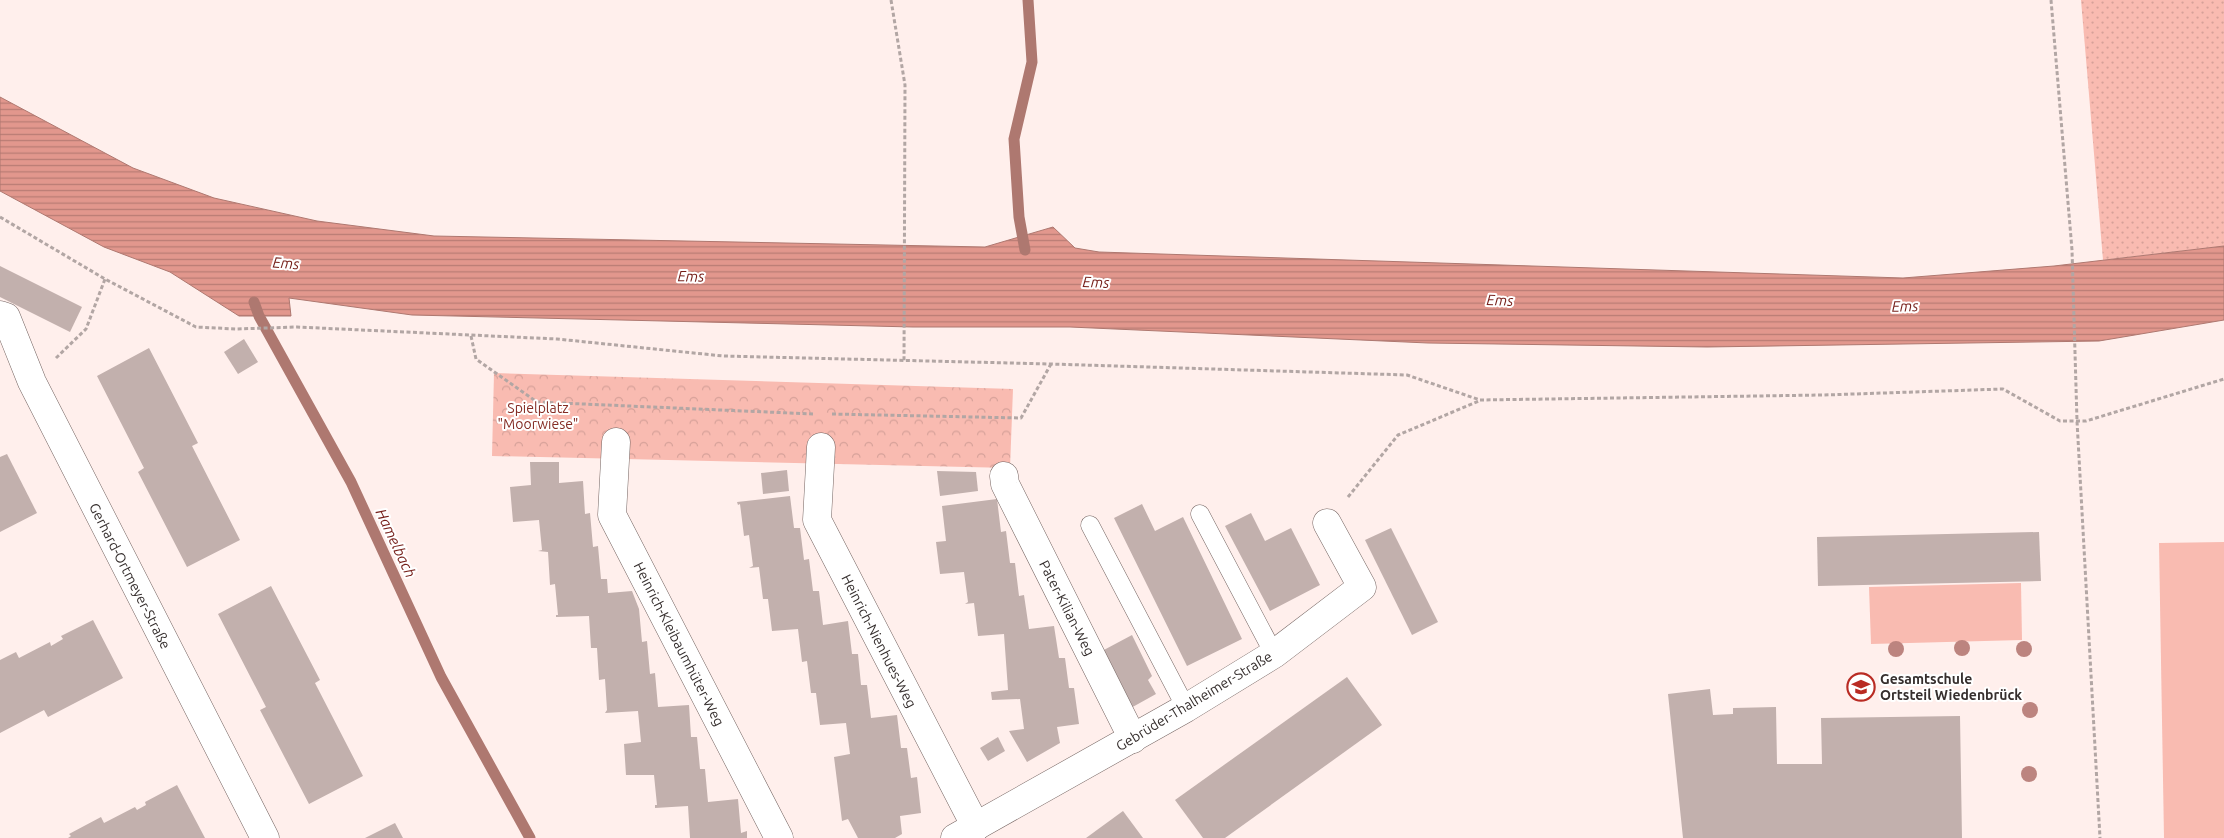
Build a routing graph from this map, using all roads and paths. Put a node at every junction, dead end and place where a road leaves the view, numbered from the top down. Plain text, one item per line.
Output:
1 (891, 0) edge
2 (2051, 0) edge
3 (0, 217) edge
4 (104, 279) junction
5 (0, 315) edge
6 (471, 336) junction
7 (904, 361) junction
8 (1051, 364) junction
9 (2224, 379) edge
10 (32, 382) junction
11 (1480, 400) junction
12 (813, 414) dead end
13 (823, 414) dead end
14 (2077, 421) junction
15 (616, 442) dead end
16 (821, 447) dead end
17 (1004, 476) dead end
18 (1200, 514) dead end
19 (1327, 523) joint
20 (1090, 524) dead end
21 (1274, 654) junction
22 (1186, 708) junction
23 (1133, 739) junction
24 (965, 832) edge
25 (265, 838) edge
26 (779, 838) edge
27 (2100, 838) edge

1 - 7 path
2 - 14 path
3 - 4 path
4 - 6 path
4 - 10 path
5 - 10 street, Gerhard-Ortmeyer-Straße
6 - 7 path
6 - 12 path
7 - 8 path
8 - 11 path
8 - 13 path
9 - 14 path
10 - 25 street, Gerhard-Ortmeyer-Straße
11 - 14 path
11 - 19 path
14 - 27 path
15 - 26 street, Heinrich-Kleibaumhüter-Weg
16 - 24 street, Heinrich-Nienhues-Weg
17 - 23 street, Pater-Kilian-Weg
18 - 21 lane
19 - 21 street, Gebrüder-Thalheimer-Straße
20 - 22 lane
21 - 22 street, Gebrüder-Thalheimer-Straße
22 - 23 street, Gebrüder-Thalheimer-Straße
23 - 24 street, Gebrüder-Thalheimer-Straße

